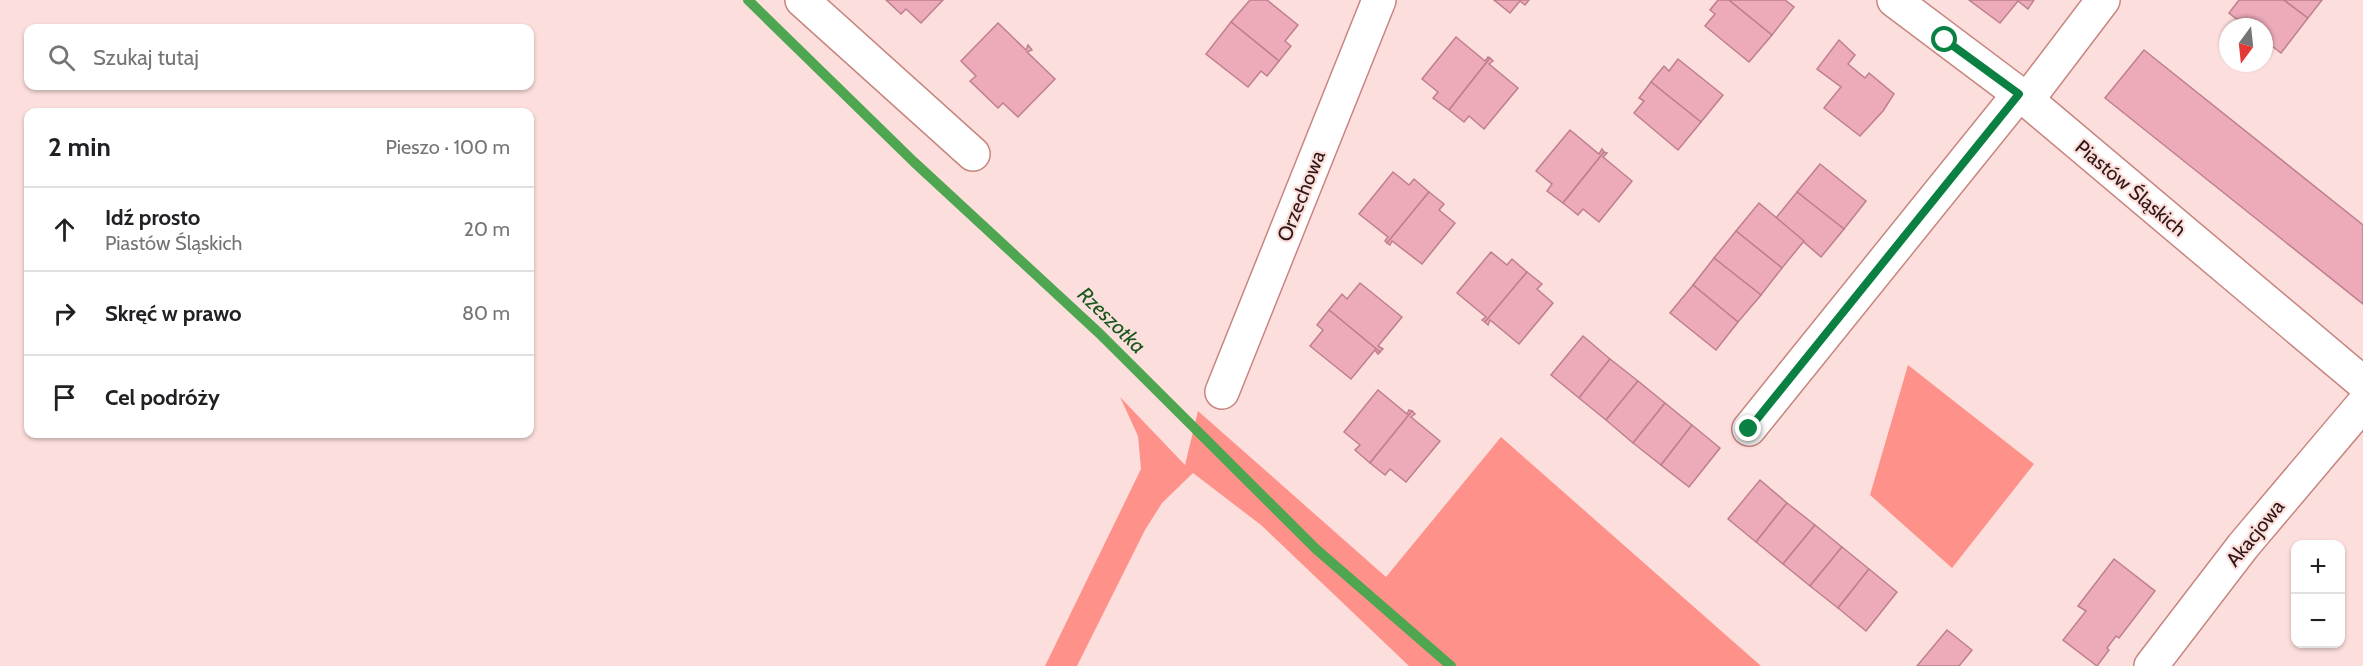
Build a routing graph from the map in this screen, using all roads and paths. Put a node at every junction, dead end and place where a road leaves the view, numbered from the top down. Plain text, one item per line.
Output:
1 (802, 0) edge
2 (1379, 0) edge
3 (1894, 0) edge
4 (2103, 0) edge
5 (2023, 97) junction
6 (973, 154) dead end
7 (2363, 383) edge
8 (1222, 392) dead end
9 (2363, 404) edge
10 (1749, 429) dead end
11 (2151, 666) edge

1 - 6 street
2 - 8 street, Orzechowa
3 - 5 street, Piastów Śląskich
4 - 5 street
5 - 7 street, Piastów Śląskich
5 - 10 street
9 - 11 street, Akacjowa

